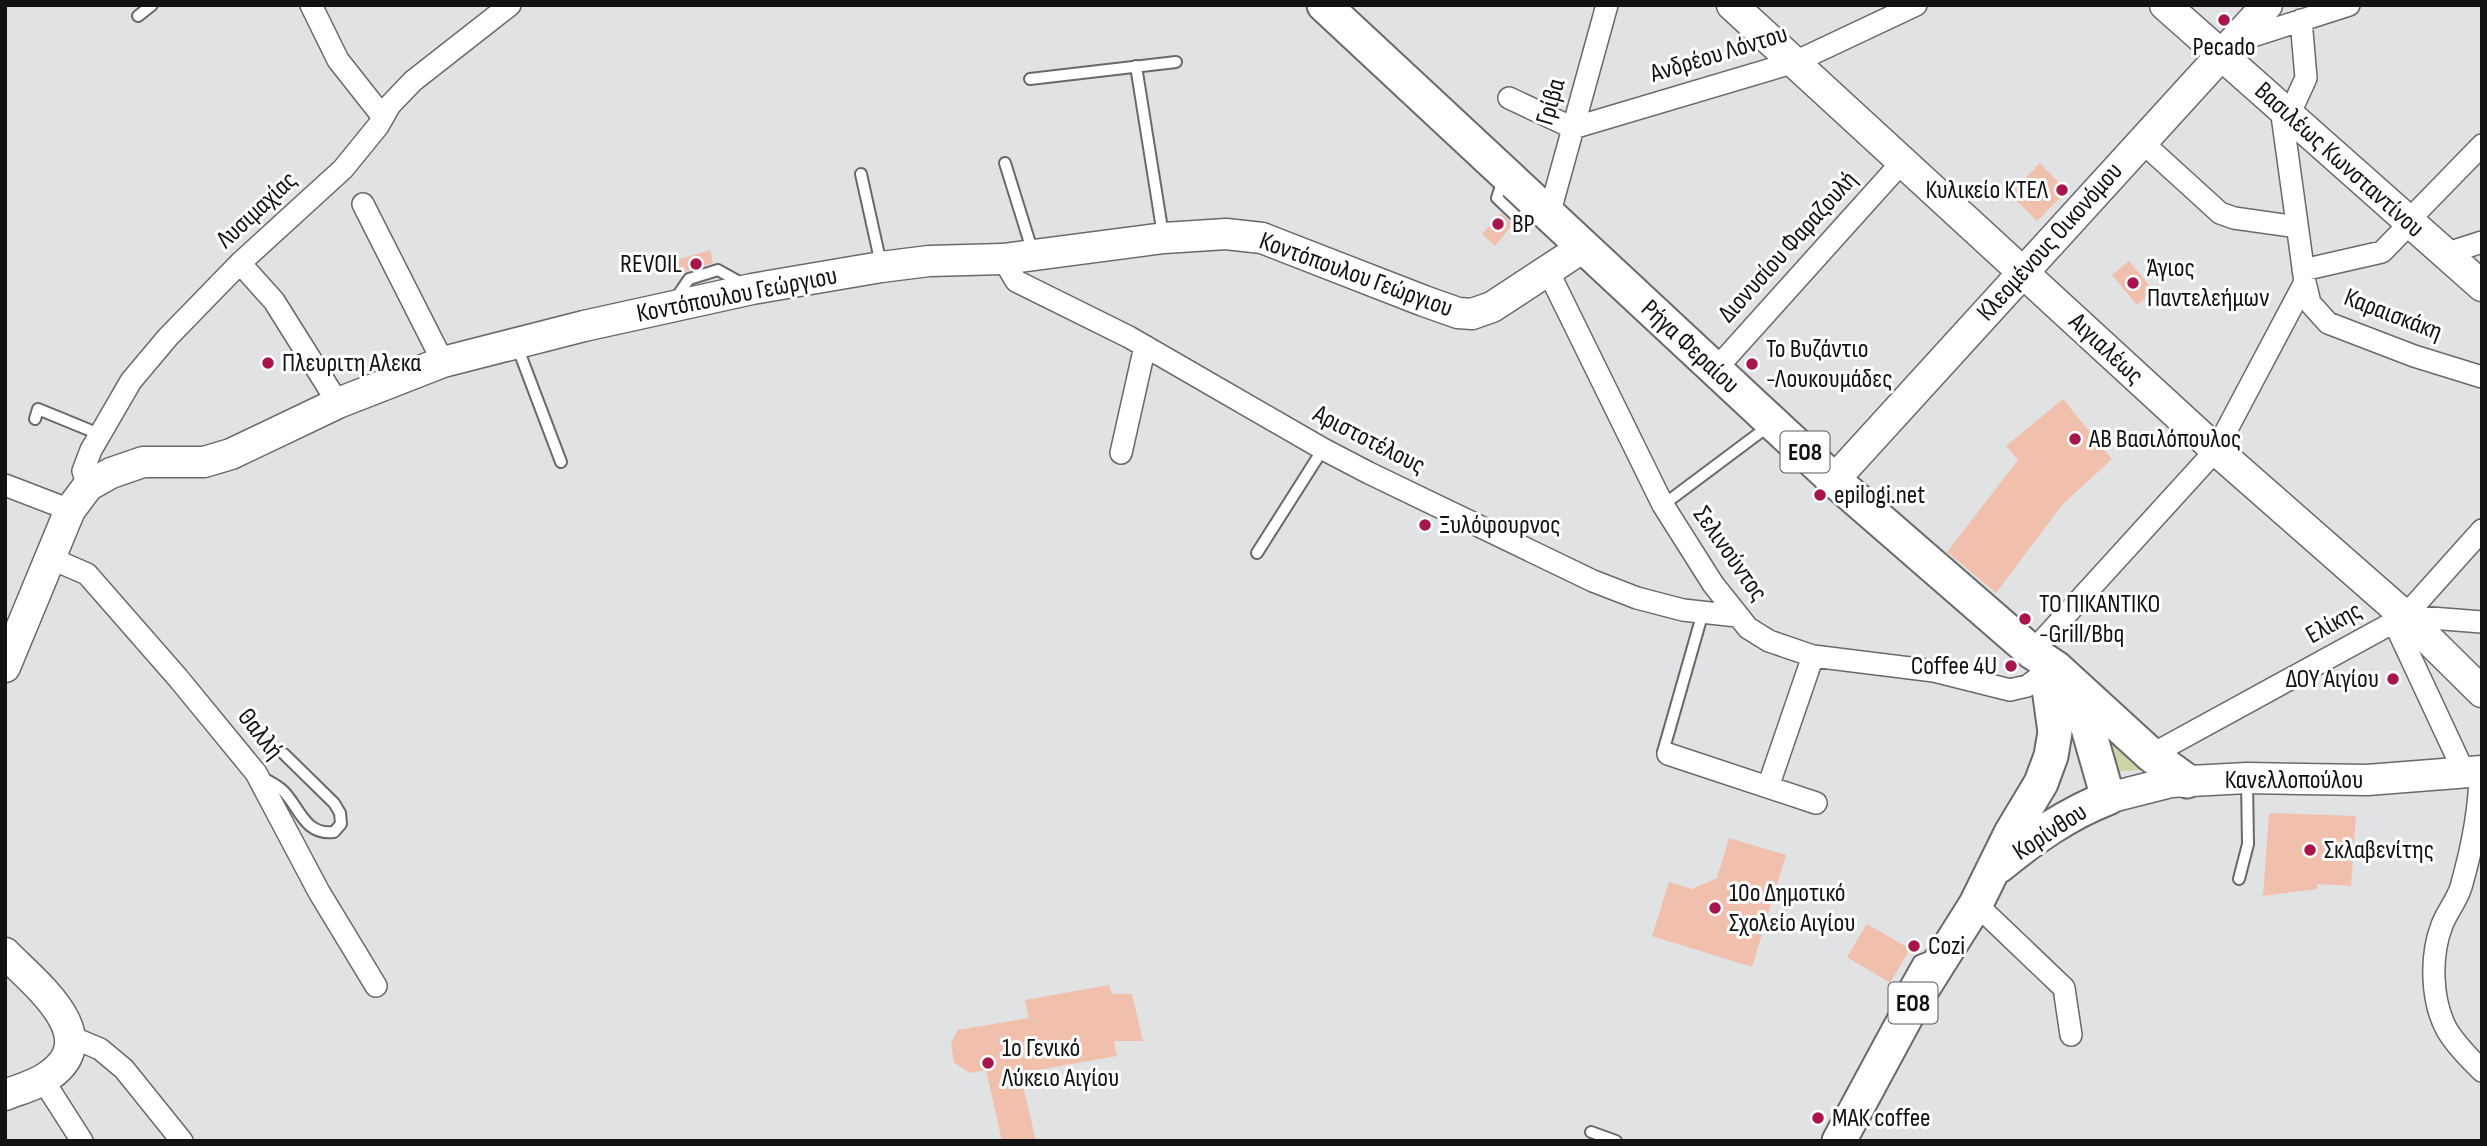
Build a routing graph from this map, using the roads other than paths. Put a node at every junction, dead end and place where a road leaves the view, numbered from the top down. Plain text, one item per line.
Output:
1 (152, 5) edge
2 (311, 5) edge
3 (510, 5) edge
4 (1607, 5) edge
5 (1732, 5) edge
6 (1916, 5) edge
7 (2165, 5) edge
8 (2267, 5) edge
9 (2349, 5) edge
10 (1334, 8) edge
11 (138, 16) dead end
12 (2301, 20) junction
13 (2227, 49) junction
14 (1176, 62) dead end
15 (1795, 62) junction
16 (1136, 66) junction
17 (1030, 79) dead end
18 (1509, 98) dead end
19 (2285, 111) junction
20 (383, 117) junction
21 (1573, 128) junction
22 (2142, 142) junction
23 (2482, 145) edge
24 (1903, 161) junction
25 (1005, 163) dead end
26 (861, 174) dead end
27 (363, 204) dead end
28 (1545, 211) junction
29 (2409, 222) junction
30 (2297, 227) junction
31 (1164, 238) junction
32 (2482, 242) edge
33 (1583, 247) junction
34 (2445, 254) junction
35 (1034, 256) junction
36 (1003, 259) junction
37 (240, 263) junction
38 (881, 267) junction
39 (1548, 271) junction
40 (2023, 272) junction
41 (2304, 276) junction
42 (2482, 286) edge
43 (516, 344) junction
44 (1145, 346) junction
45 (443, 362) junction
46 (1715, 370) junction
47 (2482, 377) edge
48 (338, 403) junction
49 (35, 419) dead end
50 (1772, 422) junction
51 (99, 434) junction
52 (1323, 449) junction
53 (2216, 450) junction
54 (1121, 453) dead end
55 (561, 462) dead end
56 (1834, 480) junction
57 (5, 485) edge
58 (88, 486) junction
59 (1663, 505) junction
60 (70, 510) junction
61 (2482, 530) edge
62 (1257, 553) dead end
63 (50, 558) junction
64 (1703, 612) junction
65 (1737, 616) junction
66 (2400, 619) junction
67 (2482, 622) edge
68 (1813, 656) junction
69 (5, 667) edge
70 (2047, 671) junction
71 (2482, 692) edge
72 (285, 754) dead end
73 (1668, 754) joint
74 (2151, 755) junction
75 (2475, 771) edge
76 (257, 773) junction
77 (2247, 778) junction
78 (2179, 781) junction
79 (1769, 787) junction
80 (2097, 792) junction
81 (1816, 803) dead end
82 (2011, 833) junction
83 (1994, 870) junction
84 (2474, 870) edge
85 (2239, 879) dead end
86 (1976, 904) junction
87 (5, 953) edge
88 (376, 986) dead end
89 (2071, 1035) dead end
90 (69, 1036) junction
91 (2482, 1070) edge
92 (43, 1080) junction
93 (5, 1095) edge
94 (1591, 1132) dead end
95 (82, 1141) edge
96 (182, 1141) edge
97 (1616, 1141) edge
98 (1839, 1141) edge

1 - 11 lane
2 - 20 street
3 - 20 street, Λυσιμαχίας
4 - 21 street, Γρίβα
5 - 15 main road, Αιγιαλέως
6 - 15 street, Ανδρέου Λόντου
7 - 13 main road, Βασιλέως Κωνσταντίνου
8 - 13 main road, Κλεομένους Οικονόμου
9 - 12 street
10 - 28 main road, Ρήγα Φεραίου / ΕΟ8
12 - 13 street
12 - 19 street
13 - 19 main road, Βασιλέως Κωνσταντίνου
13 - 22 main road, Κλεομένους Οικονόμου
14 - 16 lane
15 - 21 street, Ανδρέου Λόντου
15 - 24 main road, Αιγιαλέως
16 - 17 lane
16 - 31 lane
18 - 21 street
19 - 29 main road, Βασιλέως Κωνσταντίνου
19 - 30 street, Καραισκάκη
20 - 37 street, Λυσιμαχίας
21 - 28 street, Γρίβα
22 - 30 street
22 - 40 main road, Κλεομένους Οικονόμου
23 - 29 street
24 - 40 main road, Αιγιαλέως
24 - 46 street, Διονυσίου Φαραζουλή
25 - 35 lane
26 - 38 lane
27 - 45 street
28 - 33 main road, Ρήγα Φεραίου / ΕΟ8
29 - 34 main road, Βασιλέως Κωνσταντίνου
29 - 41 street
30 - 41 street, Καραισκάκη
31 - 35 main road, Κοντόπουλου Γεώργιου
31 - 39 main road, Κοντόπουλου Γεώργιου
32 - 34 street
33 - 39 main road, Κοντόπουλου Γεώργιου
33 - 46 main road, Ρήγα Φεραίου / ΕΟ8
34 - 42 main road, Βασιλέως Κωνσταντίνου
35 - 36 main road, Κοντόπουλου Γεώργιου
36 - 38 main road, Κοντόπουλου Γεώργιου
36 - 44 street, Αριστοτέλους
37 - 48 street
37 - 51 street, Λυσιμαχίας
38 - 43 main road, Κοντόπουλου Γεώργιου
39 - 59 street, Σελινούντος
40 - 53 main road, Αιγιαλέως
40 - 56 main road, Κλεομένους Οικονόμου
41 - 47 street, Καραισκάκη
41 - 53 street
43 - 45 main road, Κοντόπουλου Γεώργιου
43 - 55 lane
44 - 52 street, Αριστοτέλους
44 - 54 street
45 - 48 main road, Κοντόπουλου Γεώργιου
46 - 50 main road, Ρήγα Φεραίου / ΕΟ8
48 - 58 main road, Κοντόπουλου Γεώργιου
49 - 51 lane
50 - 56 main road, Ρήγα Φεραίου / ΕΟ8
50 - 59 lane
51 - 58 street, Λυσιμαχίας
52 - 62 lane
52 - 64 street, Αριστοτέλους
53 - 66 main road, Αιγιαλέως
53 - 70 street
56 - 70 main road, Ρήγα Φεραίου / ΕΟ8
57 - 60 street
58 - 60 main road, Κοντόπουλου Γεώργιου
59 - 65 street, Σελινούντος
60 - 63 main road, Κοντόπουλου Γεώργιου
61 - 66 street, Ελίκης
63 - 69 main road, Κοντόπουλου Γεώργιου
63 - 76 street, Θαλλή
64 - 65 street, Αριστοτέλους
64 - 73 lane
65 - 68 street, Σελινούντος
66 - 67 street
66 - 71 main road, Αιγιαλέως
66 - 74 street, Ελίκης
66 - 75 street
68 - 70 street, Σελινούντος
68 - 79 street
70 - 74 main road, Ρήγα Φεραίου
70 - 80 main road, ΕΟ8
70 - 82 main road, ΕΟ8
72 - 76 lane
73 - 79 street
74 - 78 main road, Ρήγα Φεραίου
75 - 77 main road, Κανελλοπούλου
75 - 84 street
76 - 88 street, Θαλλή
77 - 78 main road, Κανελλοπούλου
77 - 85 lane
78 - 80 main road, Κανελλοπούλου
79 - 81 street
80 - 82 main road, ΕΟ8
80 - 83 main road, Κορίνθου / ΕΟ8
82 - 83 main road, Κορίνθου / ΕΟ8
83 - 86 main road, Κορίνθου / ΕΟ8
84 - 91 street
86 - 89 street
86 - 98 main road, Κορίνθου / ΕΟ8
87 - 90 main road
90 - 92 main road
90 - 96 street
92 - 93 main road
92 - 95 street
94 - 97 lane

